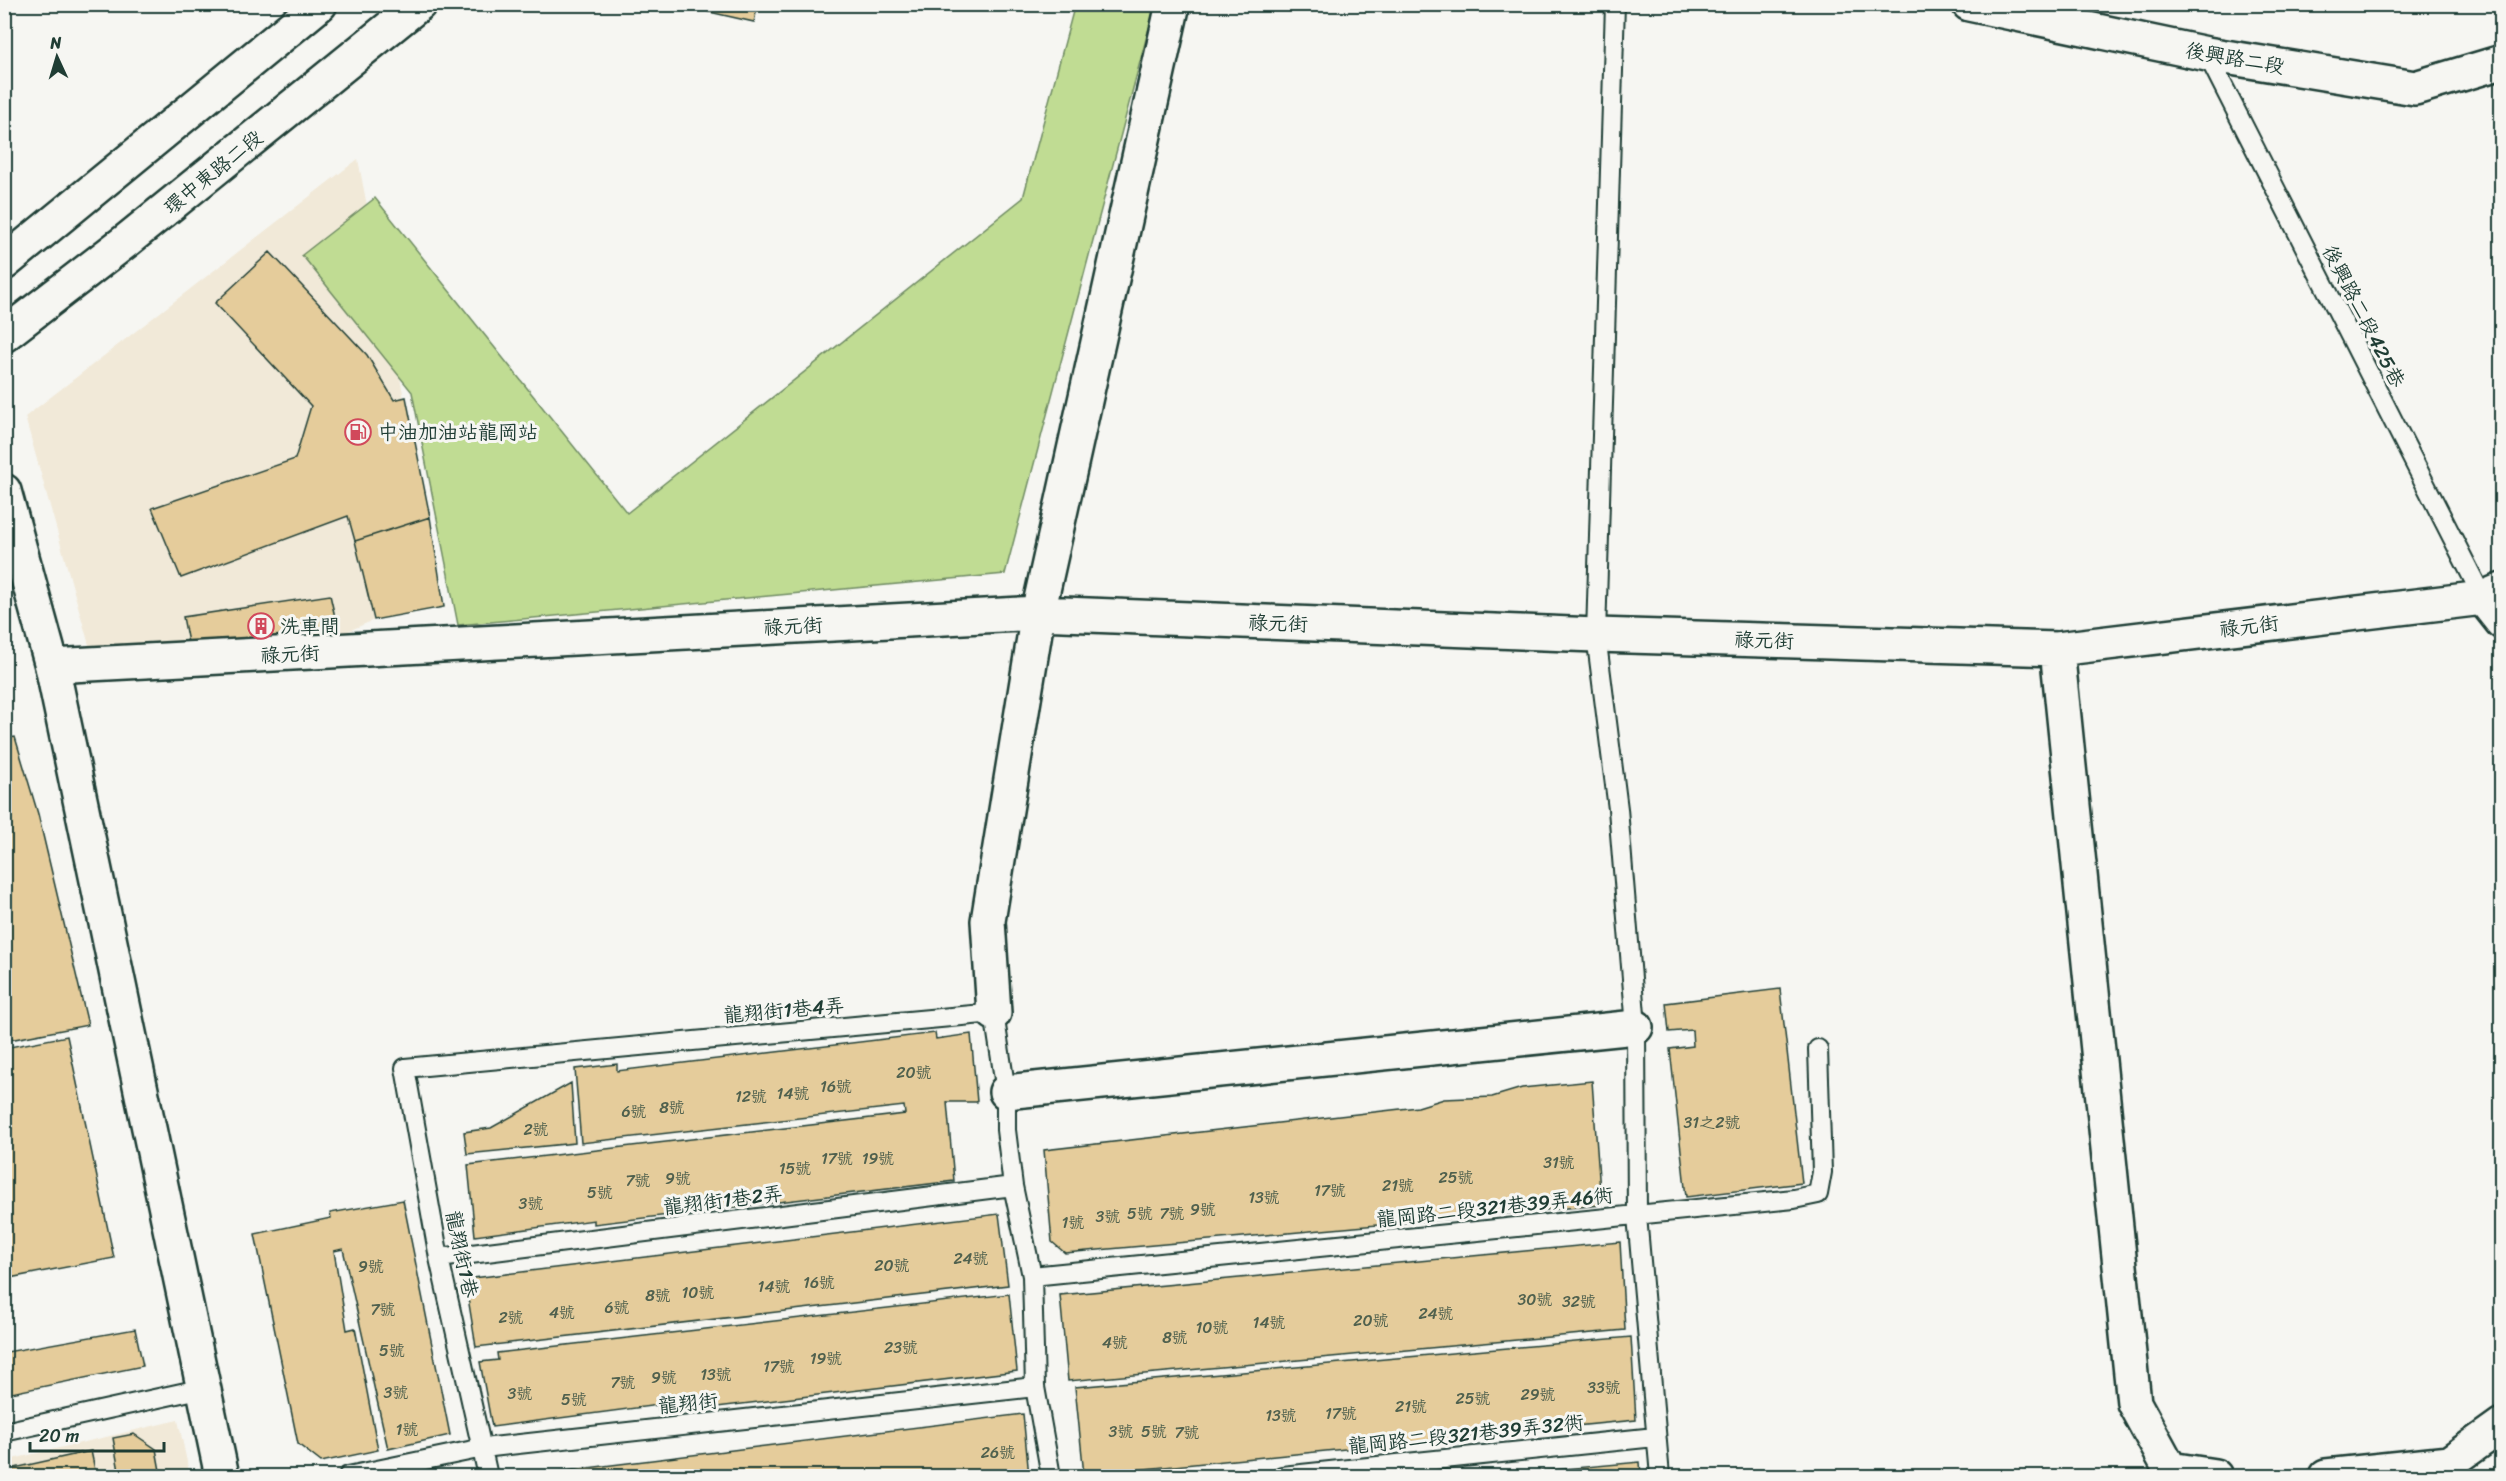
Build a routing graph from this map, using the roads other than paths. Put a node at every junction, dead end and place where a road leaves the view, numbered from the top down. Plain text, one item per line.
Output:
1 (320, 4) edge
2 (419, 4) edge
3 (1173, 4) edge
4 (1615, 4) edge
5 (1968, 4) edge
6 (2207, 54) junction
7 (2502, 62) edge
8 (4, 263) edge
9 (4, 335) edge
10 (4, 490) edge
11 (2495, 604) edge
12 (1038, 613) junction
13 (1596, 635) junction
14 (2057, 649) junction
15 (52, 666) junction
16 (993, 1013) junction
17 (1636, 1027) junction
18 (1818, 1049) dead end
19 (405, 1068) joint
20 (1006, 1092) junction
21 (1013, 1186) junction
22 (1636, 1216) junction
23 (439, 1258) junction
24 (1032, 1276) junction
25 (1035, 1387) junction
26 (204, 1388) junction
27 (2502, 1425) edge
28 (4, 1432) edge
29 (1655, 1437) junction
30 (483, 1448) junction
31 (222, 1476) edge
32 (348, 1476) edge
33 (488, 1476) edge
34 (1051, 1476) edge
35 (1282, 1476) edge
36 (1660, 1476) edge
37 (2215, 1476) edge
38 (2326, 1476) edge

1 - 8 street
2 - 9 street, 環中東路二段
3 - 12 street
4 - 13 lane
5 - 6 street, 後興路二段
6 - 7 street, 後興路二段
6 - 11 lane, 後興路二段425巷
10 - 15 street
11 - 14 street, 祿元街
12 - 13 street, 祿元街
12 - 15 street, 祿元街
12 - 16 street
13 - 14 street, 祿元街
13 - 17 lane
14 - 37 street
15 - 26 street
16 - 19 lane, 龍翔街1巷4弄
16 - 20 lane
17 - 20 street
17 - 22 lane
18 - 22 lane, 龍岡路二段321巷39弄46衖
19 - 23 lane, 龍翔街1巷
20 - 21 lane
21 - 23 lane, 龍翔街1巷2弄
21 - 24 lane
22 - 24 lane, 龍岡路二段321巷39弄46衖
22 - 29 lane
23 - 30 lane, 龍翔街1巷
24 - 25 lane
25 - 30 lane, 龍翔街
25 - 34 lane
26 - 28 lane
26 - 31 street
27 - 38 street
29 - 35 lane, 龍岡路二段321巷39弄32衖
29 - 36 lane
30 - 32 lane, 龍翔街
30 - 33 lane, 龍翔街1巷

